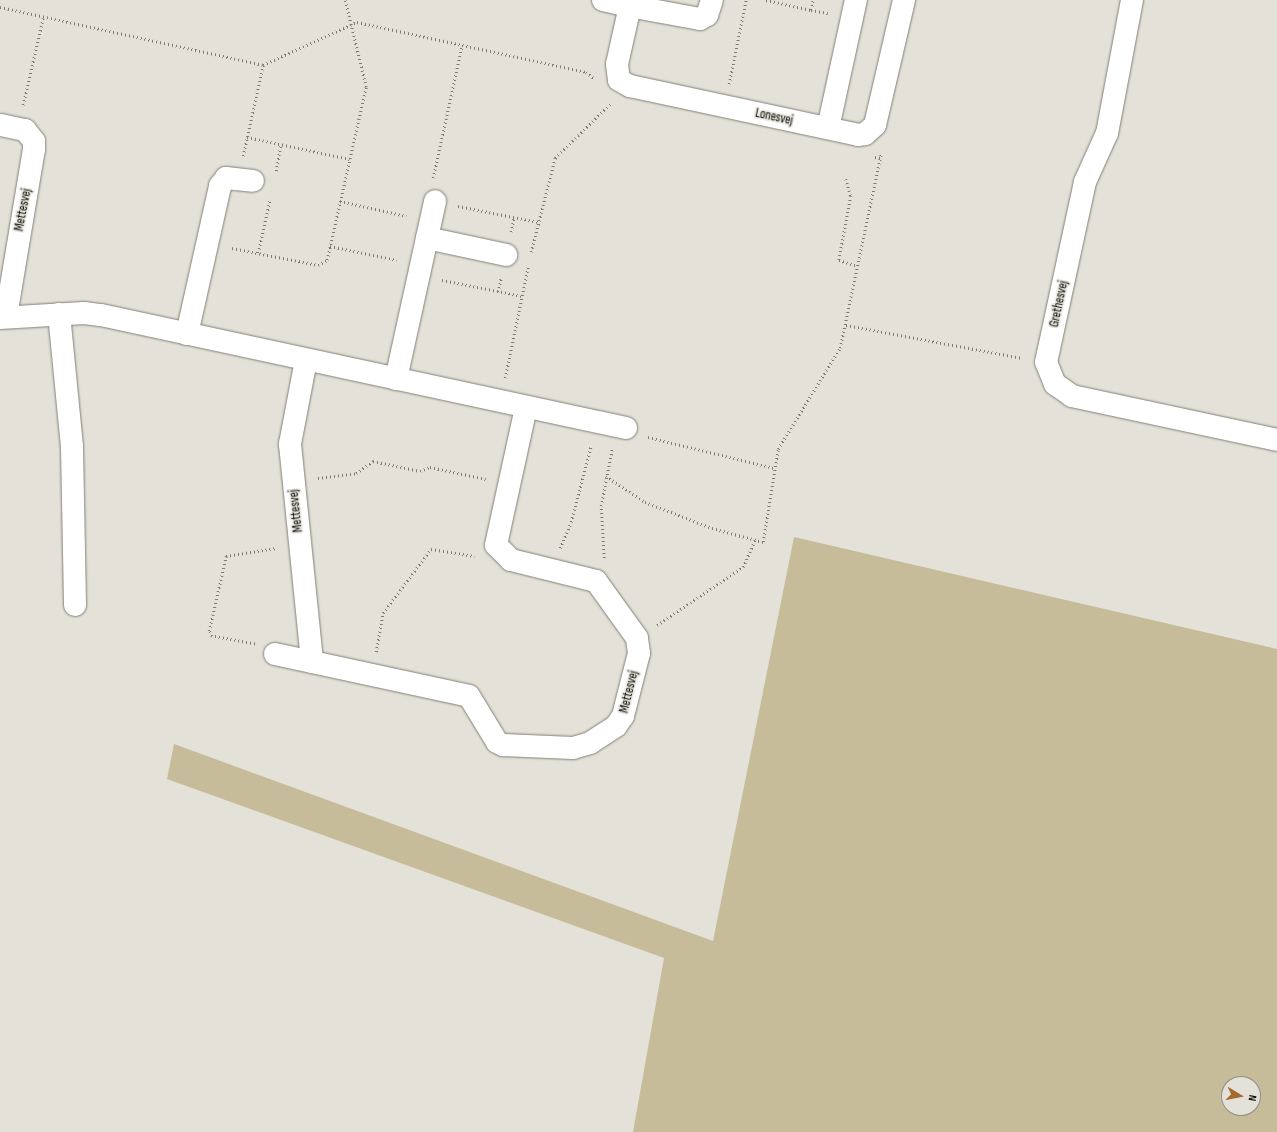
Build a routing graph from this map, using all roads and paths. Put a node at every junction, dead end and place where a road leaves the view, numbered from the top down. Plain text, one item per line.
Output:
1 (345, 0) edge
2 (712, 0) edge
3 (746, 0) edge
4 (766, 0) edge
5 (813, 0) edge
6 (856, 0) edge
7 (904, 0) edge
8 (1132, 0) edge
9 (618, 2) edge
10 (0, 8) edge
11 (44, 18) junction
12 (352, 23) junction
13 (462, 45) junction
14 (263, 65) junction
15 (597, 82) dead end
16 (613, 100) dead end
17 (724, 106) junction
18 (9, 126) edge
19 (828, 128) junction
20 (871, 131) junction
21 (247, 137) junction
22 (868, 155) dead end
23 (881, 158) junction
24 (350, 159) junction
25 (846, 179) dead end
26 (245, 180) joint
27 (340, 202) junction
28 (431, 220) junction
29 (538, 222) junction
30 (208, 243) junction
31 (330, 246) junction
32 (506, 255) dead end
33 (858, 266) junction
34 (420, 270) junction
35 (522, 296) junction
36 (59, 314) junction
37 (3, 317) edge
38 (846, 325) junction
39 (187, 334) junction
40 (306, 360) junction
41 (1046, 362) junction
42 (396, 379) junction
43 (500, 402) junction
44 (526, 407) junction
45 (613, 425) junction
46 (1277, 440) edge
47 (774, 468) junction
48 (606, 476) junction
49 (293, 481) junction
50 (508, 484) junction
51 (755, 540) junction
52 (300, 545) junction
53 (499, 552) junction
54 (554, 570) junction
55 (596, 581) junction
56 (75, 605) dead end
57 (637, 638) junction
58 (275, 654) joint
59 (312, 662) junction
60 (371, 674) junction

1 - 12 path
2 - 9 street, Lonesvej
3 - 17 path
4 - 5 path
6 - 19 street
7 - 20 street
8 - 41 street, Grethesvej
9 - 17 street, Lonesvej
10 - 11 path
11 - 14 path
11 - 18 path
12 - 13 path
12 - 14 path
12 - 24 path
13 - 15 path
13 - 28 path
14 - 21 path
16 - 29 path
17 - 19 street, Lonesvej
18 - 37 street, Mettesvej
19 - 20 street, Lonesvej
20 - 23 path
21 - 24 path
21 - 26 path
22 - 23 path
23 - 33 path
24 - 27 path
25 - 33 path
26 - 30 street
27 - 28 path
27 - 31 path
28 - 29 path
28 - 32 street
28 - 34 street
29 - 35 path
30 - 31 path
30 - 39 street
31 - 34 path
33 - 38 path
34 - 35 path
34 - 42 street
35 - 43 path
36 - 37 street, Mettesvej
36 - 39 street, Mettesvej
36 - 56 street
38 - 41 path
38 - 47 path
39 - 40 street, Mettesvej
40 - 42 street, Mettesvej
40 - 49 street, Mettesvej
41 - 46 street
42 - 43 street, Mettesvej
43 - 44 street, Mettesvej
44 - 45 street, Mettesvej
44 - 50 street
45 - 47 path
45 - 48 path
45 - 54 path
47 - 51 path
48 - 51 path
48 - 55 path
49 - 50 path
49 - 52 street, Mettesvej
50 - 53 street
51 - 57 path
52 - 58 path
52 - 59 street, Mettesvej
53 - 54 street
53 - 60 path
54 - 55 street
55 - 57 street
57 - 60 street, Mettesvej
58 - 59 street, Mettesvej
59 - 60 street, Mettesvej

